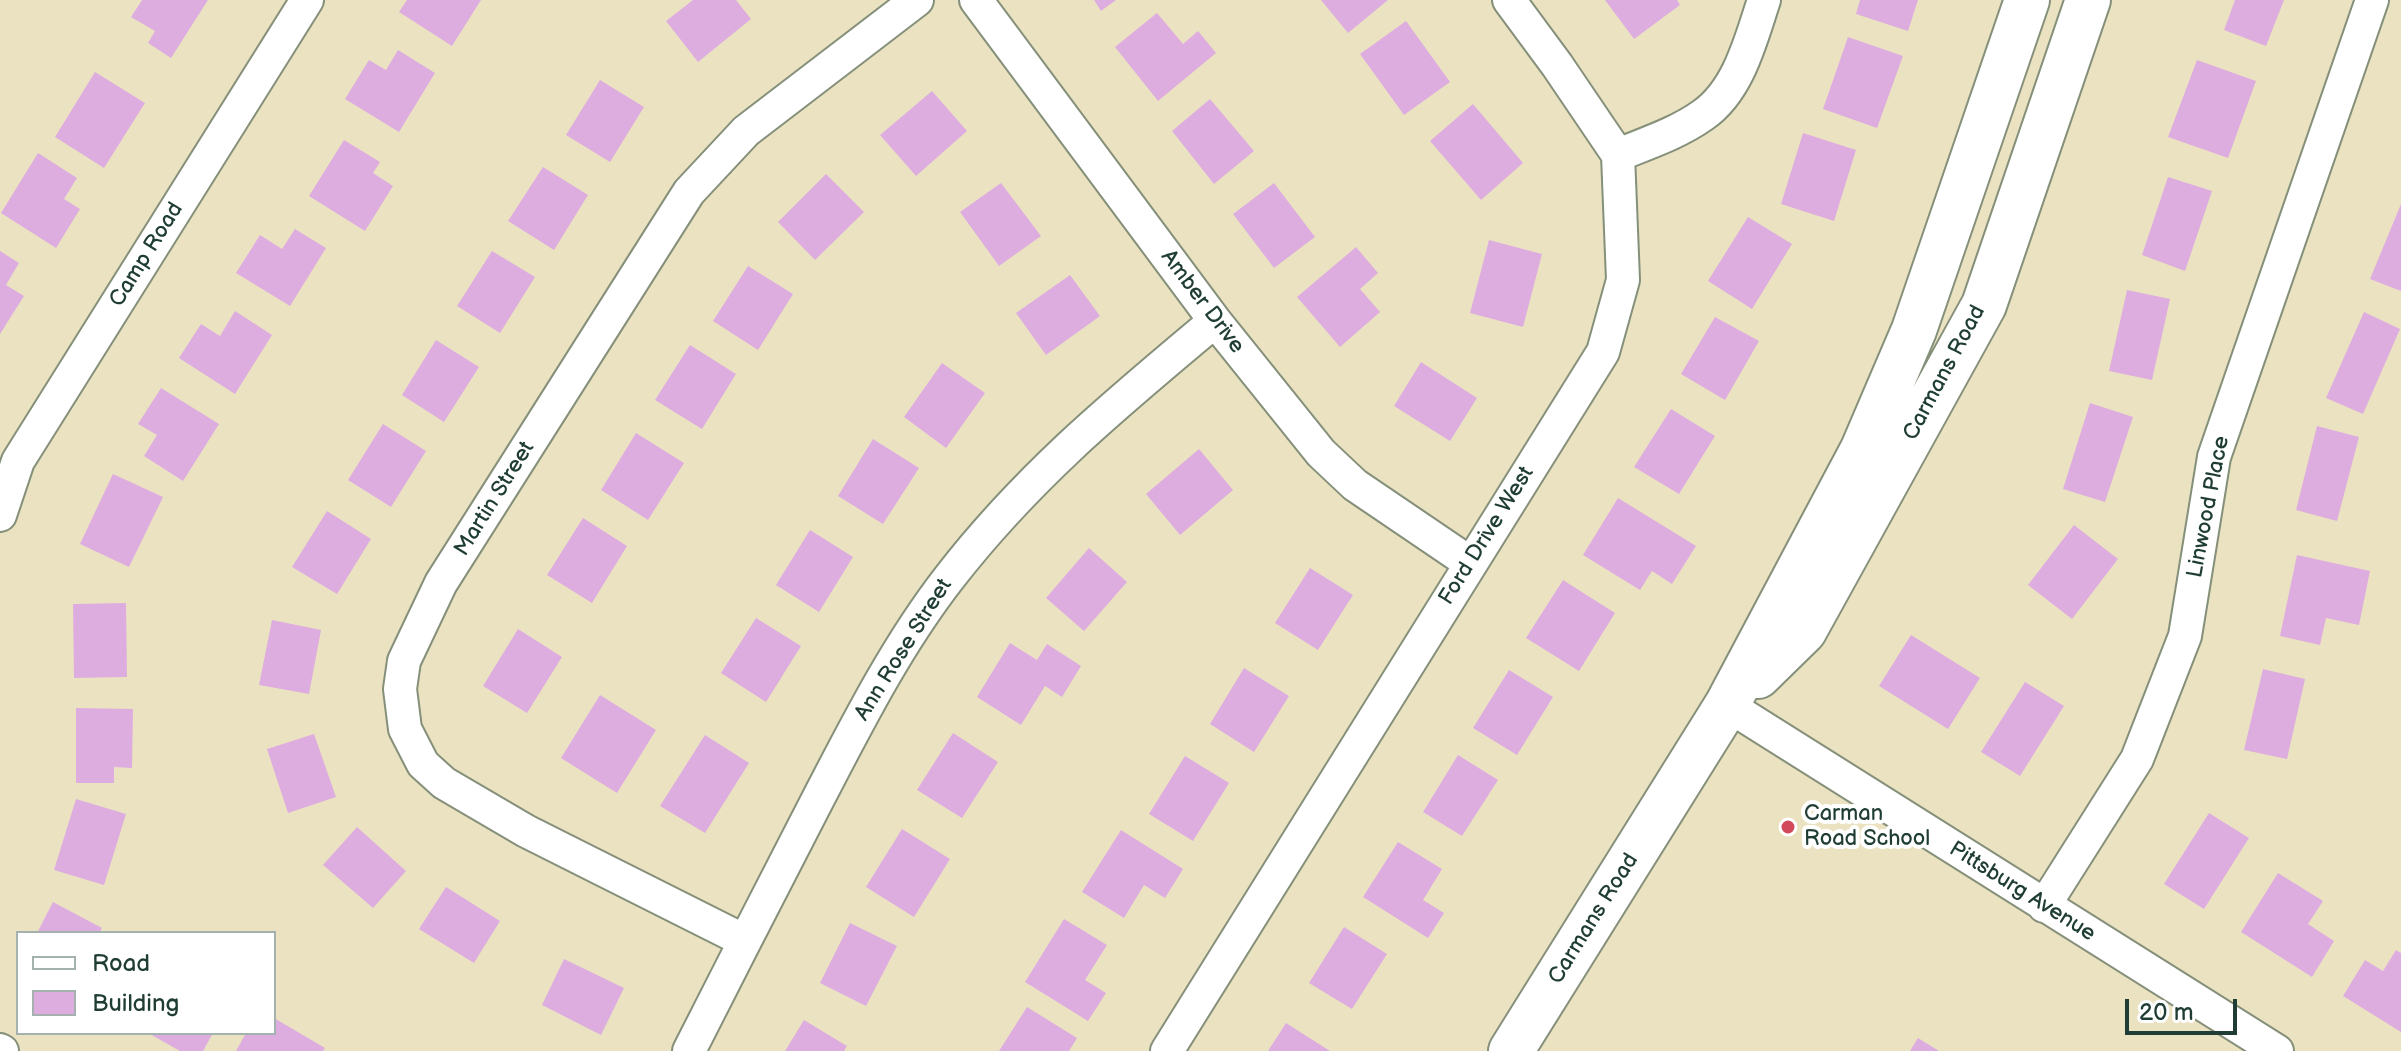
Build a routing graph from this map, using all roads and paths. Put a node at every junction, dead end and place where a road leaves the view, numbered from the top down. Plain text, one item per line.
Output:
1 (307, 0) edge
2 (917, 0) edge
3 (976, 0) edge
4 (1509, 0) edge
5 (1764, 0) edge
6 (2027, 0) edge
7 (2088, 0) edge
8 (2372, 0) edge
9 (1618, 155) junction
10 (1215, 321) junction
11 (0, 515) edge
12 (1470, 563) junction
13 (1727, 705) junction
14 (2044, 906) junction
15 (745, 941) junction
16 (689, 1051) edge
17 (1167, 1051) edge
18 (1511, 1051) edge
19 (2277, 1051) edge

1 - 11 street, Camp Road
2 - 15 street, Martin Street
3 - 10 street, Amber Drive
4 - 9 street
5 - 9 street
6 - 13 street, Carmans Road
7 - 13 street, Carmans Road
8 - 14 street, Linwood Place
9 - 12 street, Ford Drive West
10 - 12 street, Amber Drive
10 - 15 street, Ann Rose Street
12 - 17 street, Ford Drive West
13 - 14 street, Pittsburg Avenue
13 - 18 street, Carmans Road
14 - 19 street, Pittsburg Avenue
15 - 16 street, Ann Rose Street

